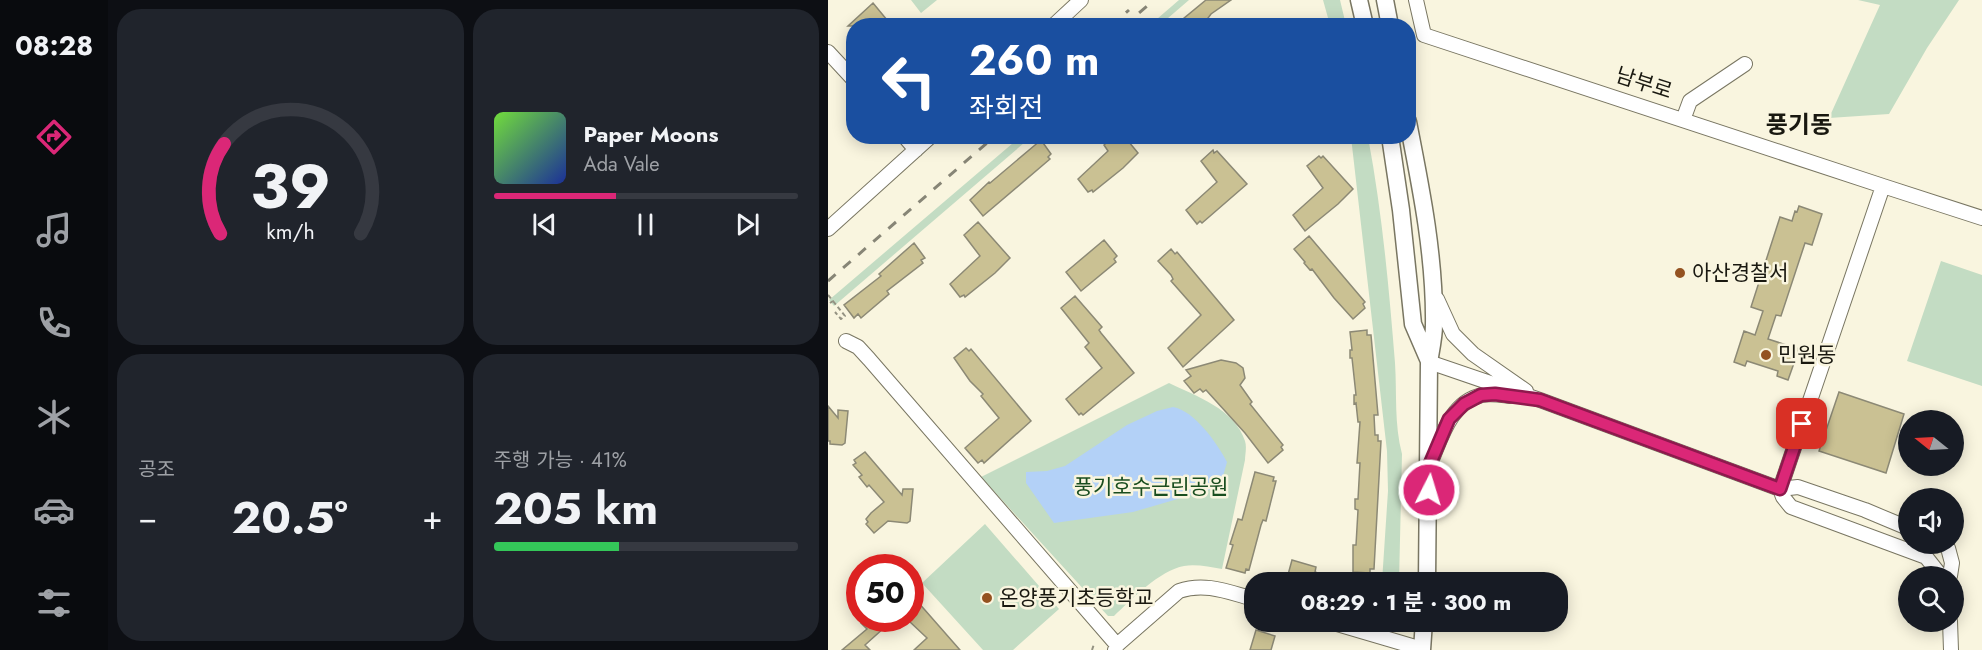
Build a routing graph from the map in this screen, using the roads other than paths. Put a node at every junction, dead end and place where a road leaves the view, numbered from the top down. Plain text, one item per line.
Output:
1 (1081, 0) edge
2 (1359, 0) edge
3 (1385, 0) edge
4 (1416, 0) edge
5 (1062, 18) edge
6 (1363, 18) edge
7 (1388, 18) edge
8 (828, 52) edge
9 (1745, 64) dead end
10 (846, 71) edge
11 (1683, 120) junction
12 (911, 144) edge
13 (923, 144) edge
14 (1391, 144) edge
15 (1412, 144) edge
16 (916, 150) junction
17 (1883, 186) junction
18 (1982, 218) edge
19 (828, 229) edge
20 (1432, 285) junction
21 (846, 341) dead end
22 (1429, 362) junction
23 (1540, 400) junction
24 (1429, 466) junction
25 (1780, 489) junction
26 (1898, 524) edge
27 (1933, 566) edge
28 (1426, 572) edge
29 (1244, 596) edge
30 (1363, 632) edge
31 (1423, 632) edge
32 (1950, 632) edge
33 (1116, 648) edge
34 (1422, 650) edge
35 (1951, 650) edge

1 - 5 street
2 - 6 main road
3 - 7 main road
4 - 11 street, 남부로
8 - 10 street
9 - 11 street
11 - 17 street, 남부로
12 - 16 street
13 - 16 street
14 - 22 main road
15 - 20 main road
16 - 19 street
17 - 18 street, 남부로
17 - 25 street
20 - 22 main road
20 - 23 street
21 - 33 street
22 - 23 street
22 - 24 main road
23 - 24 street
23 - 25 street
24 - 28 main road
25 - 26 street
25 - 27 street
29 - 33 street
30 - 34 street
31 - 34 main road
32 - 35 street

